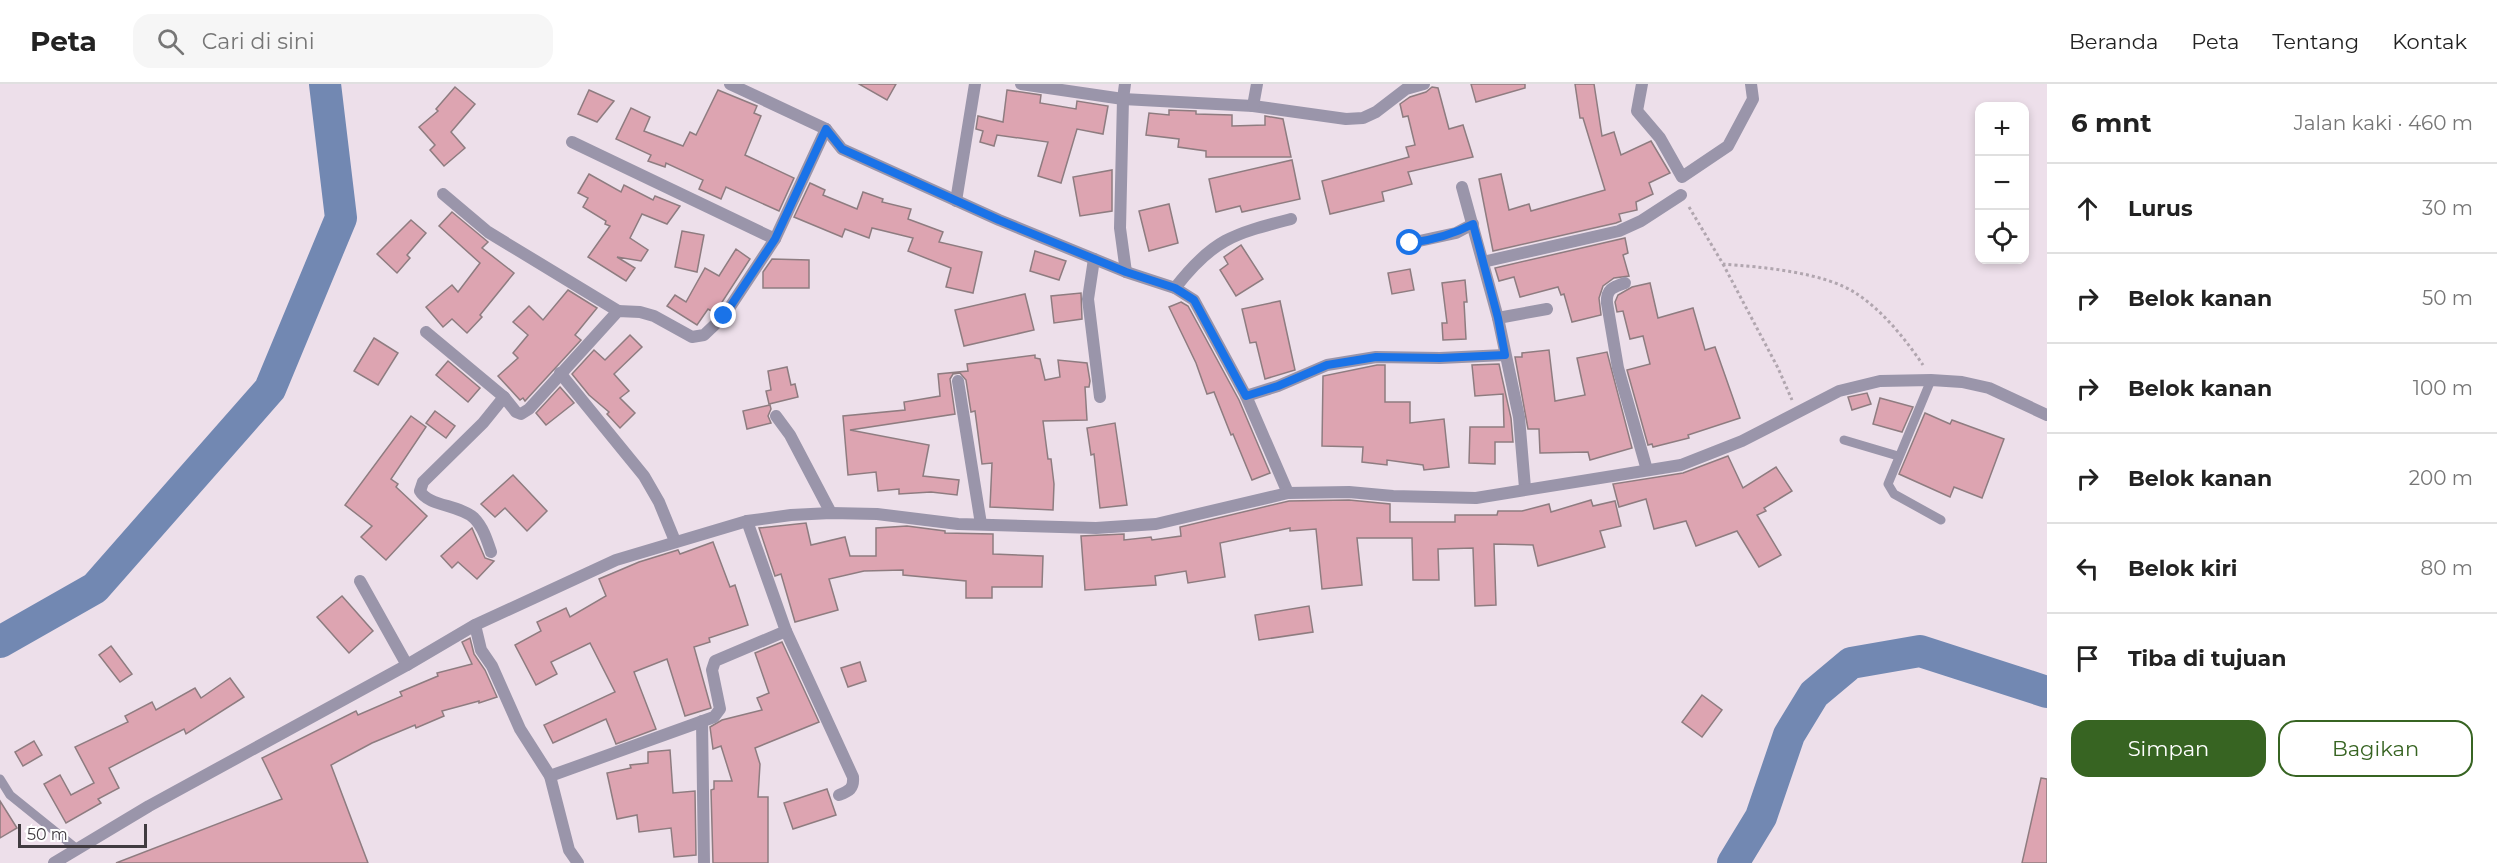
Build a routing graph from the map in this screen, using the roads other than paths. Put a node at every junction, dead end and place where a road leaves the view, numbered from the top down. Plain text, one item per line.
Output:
1 (730, 84) edge
2 (975, 84) edge
3 (1021, 84) edge
4 (1125, 84) edge
5 (1257, 84) edge
6 (1424, 84) edge
7 (1641, 84) edge
8 (1751, 84) edge
9 (1123, 99) junction
10 (1253, 106) junction
11 (826, 129) junction
12 (572, 142) dead end
13 (1462, 187) dead end
14 (443, 194) dead end
15 (1682, 195) road end
16 (956, 201) junction
17 (1291, 219) dead end
18 (1473, 224) junction
19 (775, 239) junction
20 (1410, 243) dead end
21 (1094, 259) junction
22 (1483, 262) junction
23 (1126, 272) junction
24 (1625, 283) dead end
25 (1175, 288) junction
26 (1547, 309) dead end
27 (618, 311) junction
28 (1498, 318) junction
29 (426, 332) dead end
30 (1505, 355) junction
31 (560, 373) junction
32 (1931, 380) junction
33 (958, 381) dead end
34 (1246, 396) junction
35 (504, 397) junction
36 (1100, 397) dead end
37 (2047, 415) edge
38 (776, 416) dead end
39 (1844, 440) dead end
40 (1898, 456) junction
41 (1647, 471) junction
42 (1525, 488) junction
43 (1288, 493) junction
44 (831, 513) junction
45 (1941, 520) dead end
46 (747, 521) junction
47 (981, 524) junction
48 (675, 541) junction
49 (491, 552) dead end
50 (360, 581) dead end
51 (475, 625) junction
52 (786, 631) junction
53 (407, 665) junction
54 (702, 721) junction
55 (550, 776) junction
56 (0, 779) edge
57 (839, 795) dead end
58 (77, 849) junction
59 (54, 863) edge
60 (578, 863) edge
61 (704, 863) edge

1 - 11 street
2 - 16 street
3 - 9 street
4 - 9 street
5 - 10 street
6 - 10 street
7 - 8 street
9 - 10 street
9 - 23 street
11 - 16 street
11 - 19 street
12 - 19 street
13 - 18 street
14 - 27 street
15 - 22 street
16 - 21 street
17 - 25 street
18 - 20 street
18 - 22 street
19 - 27 street
21 - 23 street
21 - 36 street
22 - 28 street
23 - 25 street
24 - 41 street
25 - 34 street
26 - 28 street
27 - 31 street
28 - 30 street
29 - 35 street
30 - 34 street
30 - 42 street
31 - 35 street
31 - 48 street
32 - 37 street
32 - 40 lane
32 - 41 street
33 - 47 street
34 - 43 street
35 - 49 street
38 - 44 street
39 - 40 lane
40 - 45 lane
41 - 42 street
42 - 43 street
43 - 47 street
44 - 46 street
44 - 47 street
46 - 48 street
46 - 52 street
48 - 51 street
50 - 53 street
51 - 53 street
51 - 55 street
52 - 54 street
52 - 57 street
53 - 58 street
54 - 55 street
54 - 61 street
55 - 60 street
56 - 58 lane
58 - 59 street

